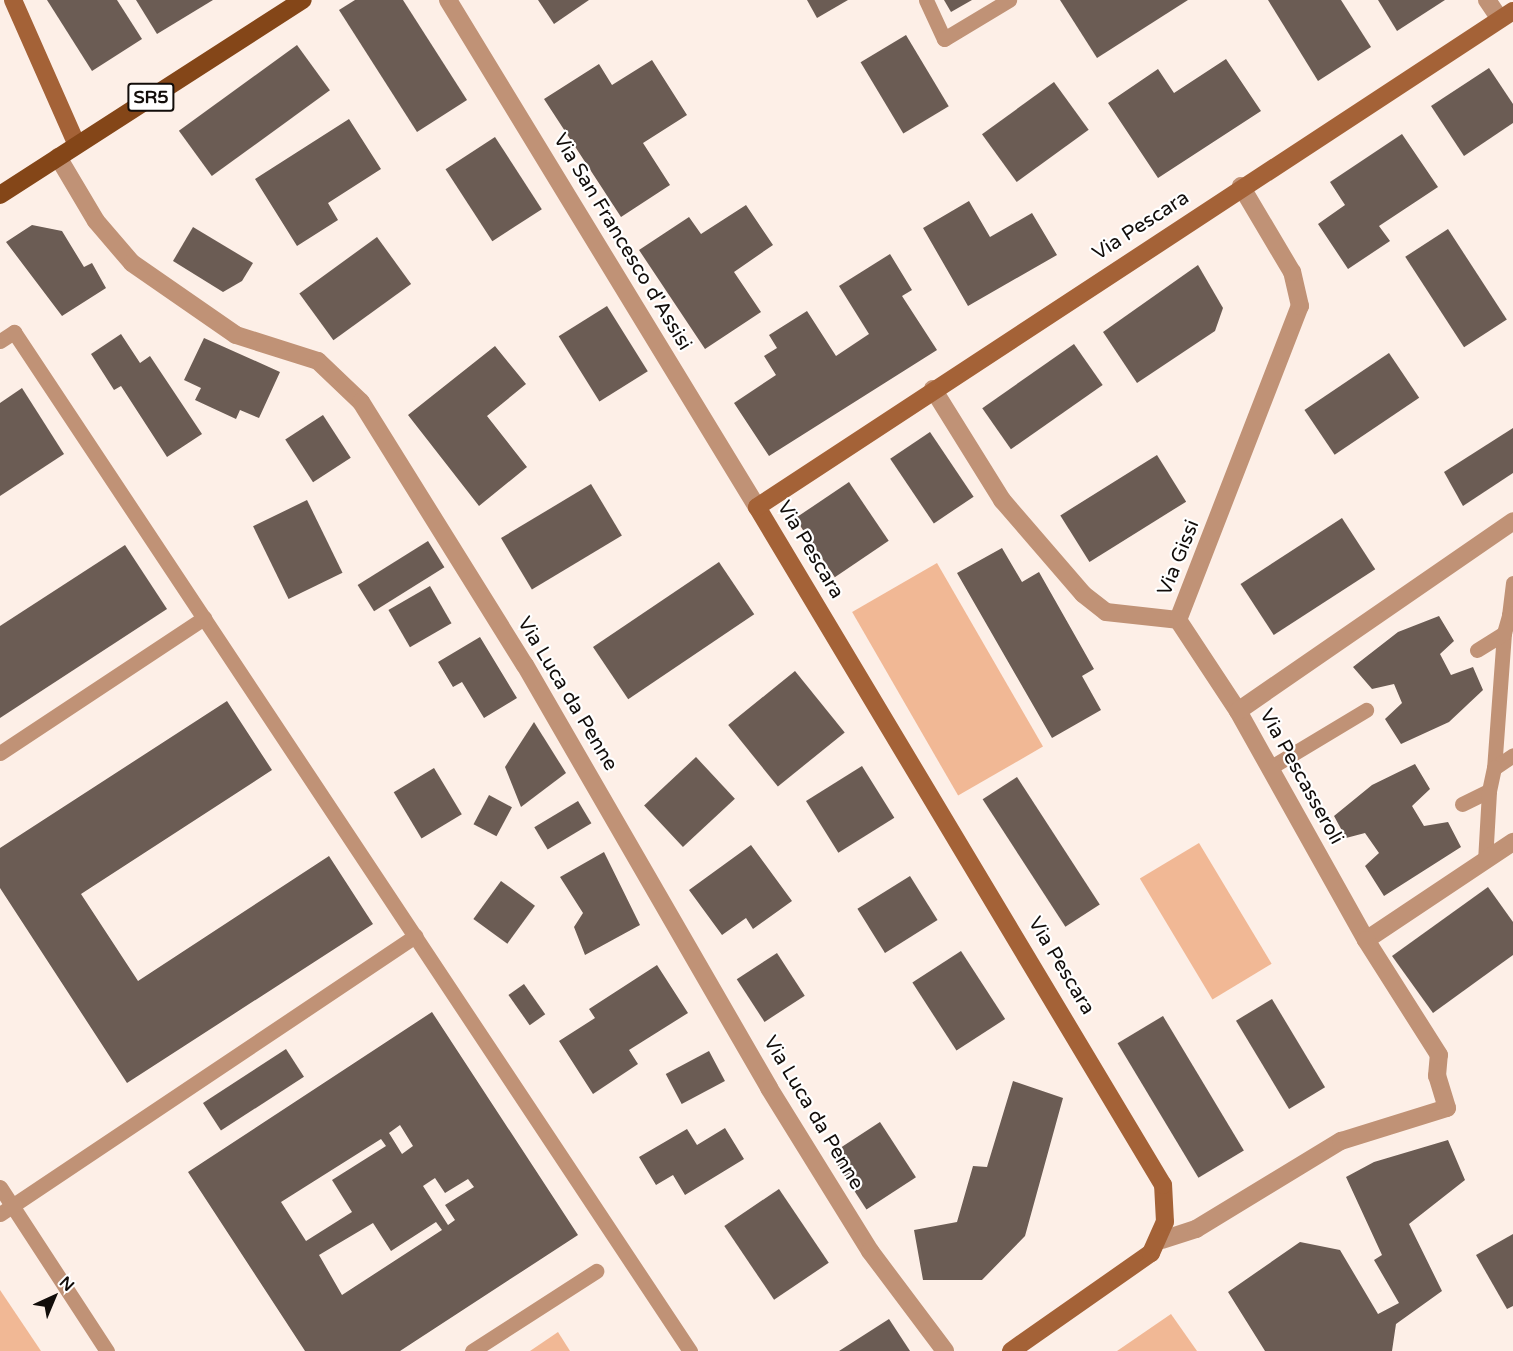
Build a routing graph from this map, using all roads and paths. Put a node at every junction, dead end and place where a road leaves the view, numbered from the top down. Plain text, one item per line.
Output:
1 (13, 0) edge
2 (303, 0) edge
3 (448, 0) edge
4 (926, 0) edge
5 (1009, 0) edge
6 (1487, 0) edge
7 (1507, 15) edge
8 (77, 145) junction
9 (58, 157) junction
10 (1241, 186) junction
11 (0, 195) edge
12 (0, 341) edge
13 (933, 389) junction
14 (757, 507) junction
15 (1513, 520) edge
16 (1513, 583) edge
17 (1511, 614) edge
18 (204, 618) junction
19 (1178, 620) junction
20 (1504, 633) junction
21 (1477, 650) dead end
22 (1366, 710) dead end
23 (1238, 711) junction
24 (0, 753) edge
25 (1513, 755) edge
26 (1271, 767) junction
27 (1494, 768) junction
28 (1489, 791) junction
29 (1462, 804) dead end
30 (1513, 842) edge
31 (1485, 861) junction
32 (415, 936) junction
33 (1366, 940) junction
34 (0, 1187) edge
35 (6, 1210) edge
36 (1162, 1240) junction
37 (596, 1271) dead end
38 (106, 1351) edge
39 (472, 1351) edge
40 (690, 1351) edge
41 (945, 1351) edge
42 (1011, 1351) edge

1 - 8 street
2 - 8 main road, SR5
3 - 14 street, Via San Francesco d'Assisi
4 - 5 lane
6 - 7 street
7 - 10 street, Via Pescara
8 - 9 main road, SR5
9 - 11 main road, SR5
9 - 41 street, Via Luca da Penne
10 - 13 street, Via Pescara
10 - 19 street, Via Gissi
12 - 18 lane
13 - 14 street, Via Pescara
13 - 19 street, Via Gissi
14 - 36 street, Via Pescara
15 - 23 street, Via Pescasseroli
16 - 17 lane
17 - 20 lane
18 - 24 lane
18 - 32 lane
19 - 23 street
20 - 21 lane
20 - 27 lane
22 - 26 lane
23 - 26 street, Via Pescasseroli
25 - 27 lane
26 - 33 street, Via Pescasseroli
27 - 28 lane
28 - 29 lane
28 - 31 lane
30 - 31 street
31 - 33 street
32 - 35 lane
32 - 40 lane
33 - 36 street, Via Pescasseroli
34 - 35 lane
35 - 38 lane
36 - 42 street
37 - 39 lane

